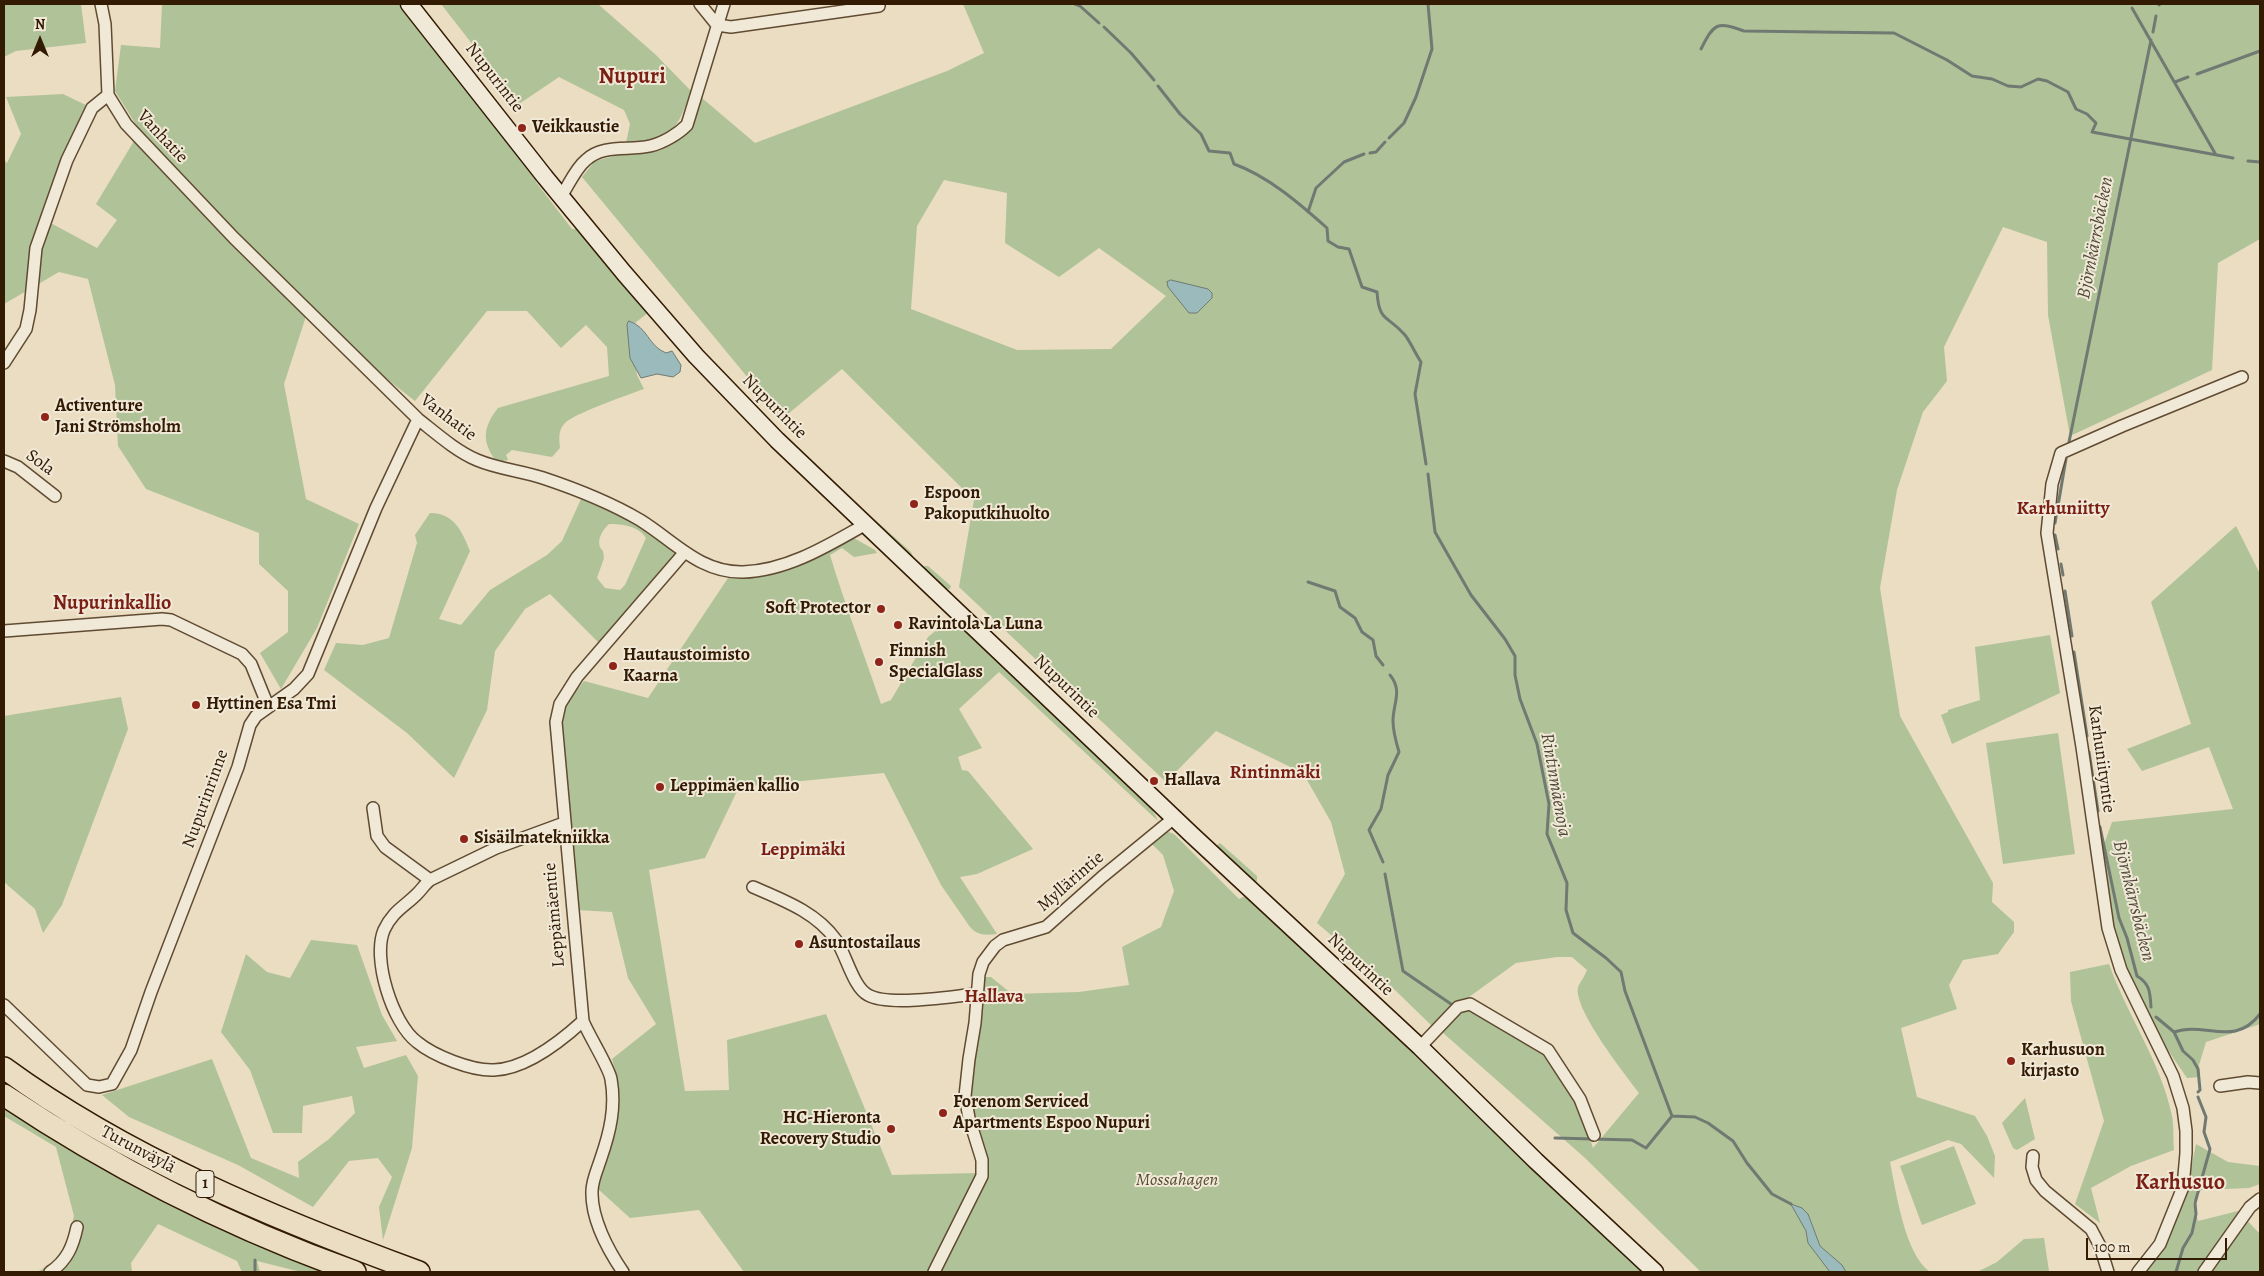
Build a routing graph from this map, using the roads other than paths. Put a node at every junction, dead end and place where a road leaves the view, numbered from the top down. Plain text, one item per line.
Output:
1 (101, 4) edge
2 (409, 4) edge
3 (700, 4) edge
4 (724, 4) edge
5 (879, 6) dead end
6 (717, 25) junction
7 (108, 95) junction
8 (562, 195) junction
9 (4, 362) edge
10 (2242, 377) dead end
11 (418, 420) junction
12 (4, 461) edge
13 (55, 496) dead end
14 (866, 524) junction
15 (684, 553) junction
16 (4, 631) edge
17 (268, 706) junction
18 (373, 808) dead end
19 (1174, 818) junction
20 (564, 823) junction
21 (430, 880) junction
22 (753, 887) dead end
23 (978, 994) junction
24 (4, 1005) edge
25 (583, 1021) junction
26 (1420, 1047) junction
27 (4, 1068) edge
28 (2260, 1083) edge
29 (2220, 1086) dead end
30 (4, 1095) edge
31 (1594, 1135) dead end
32 (2033, 1156) dead end
33 (2260, 1199) edge
34 (77, 1227) dead end
35 (50, 1272) edge
36 (355, 1272) edge
37 (419, 1272) edge
38 (623, 1272) edge
39 (934, 1272) edge
40 (1655, 1272) edge
41 (2108, 1272) edge
42 (2138, 1272) edge
43 (2204, 1272) edge

1 - 7 street
2 - 8 main road, Nupurintie
3 - 6 street
4 - 6 street
5 - 6 street
6 - 8 street
7 - 9 street
7 - 11 street, Vanhatie
8 - 14 main road, Nupurintie
10 - 42 street, Karhuniityntie
11 - 15 street, Vanhatie
11 - 17 street, Nupurinrinne
12 - 13 street, Sola
14 - 15 street, Vanhatie
14 - 19 main road, Nupurintie
15 - 20 street, Leppämäentie
16 - 17 street
17 - 24 street, Nupurinrinne
18 - 21 street
19 - 23 street, Myllärintie
19 - 26 main road, Nupurintie
20 - 21 street
20 - 25 street, Leppämäentie
21 - 25 street
22 - 23 street
23 - 39 street, Myllärintie
25 - 38 street, Leppämäentie
26 - 31 street
26 - 40 main road, Nupurintie
27 - 37 highway, Turunväylä / 1
28 - 29 street
30 - 36 highway, Turunväylä / 1
32 - 41 street
33 - 43 street
34 - 35 street

